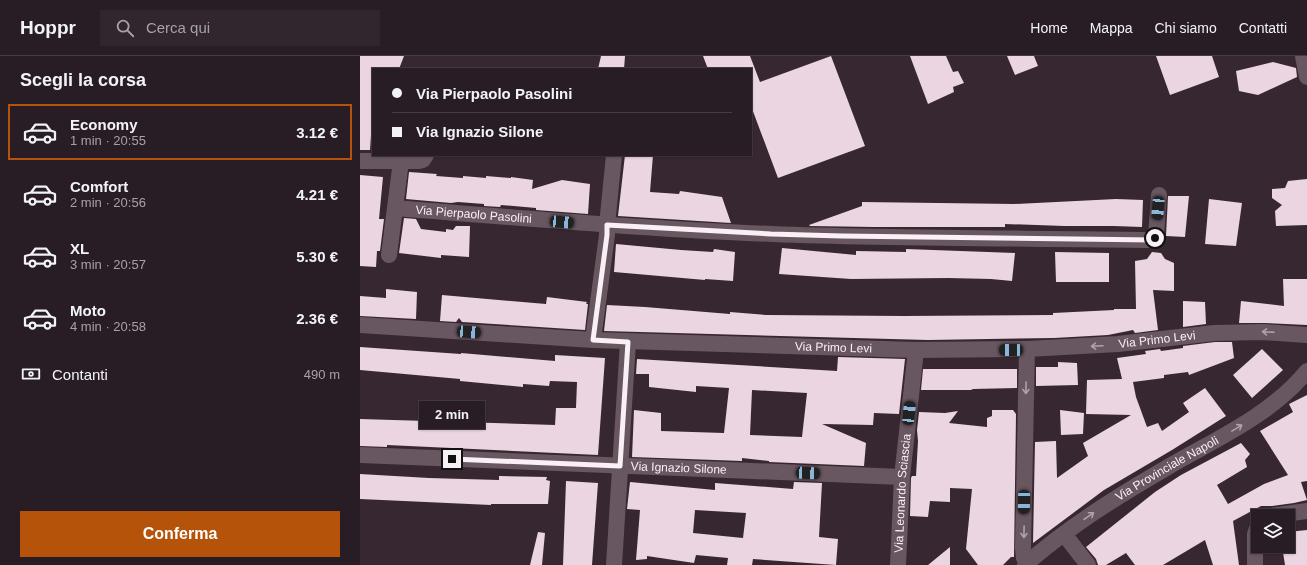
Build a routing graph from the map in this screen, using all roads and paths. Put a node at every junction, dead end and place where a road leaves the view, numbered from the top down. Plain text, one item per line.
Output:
1 (1303, 56) edge
2 (1307, 77) edge
3 (425, 156) edge
4 (614, 156) edge
5 (401, 161) junction
6 (360, 162) edge
7 (1159, 195) dead end
8 (395, 208) junction
9 (607, 225) junction
10 (389, 255) dead end
11 (360, 325) edge
12 (1307, 335) edge
13 (593, 340) junction
14 (628, 342) junction
15 (1027, 349) junction
16 (916, 350) junction
17 (1307, 371) edge
18 (360, 455) edge
19 (620, 466) junction
20 (902, 477) junction
21 (1307, 511) edge
22 (1295, 513) edge
23 (1064, 534) junction
24 (1255, 553) edge
25 (1026, 564) edge
26 (614, 565) edge
27 (898, 565) edge
28 (1088, 565) edge
29 (1255, 565) edge

1 - 2 street
3 - 5 street
4 - 9 street
5 - 6 street
5 - 8 street
7 - 9 street, Via Pierpaolo Pasolini
8 - 9 street, Via Pierpaolo Pasolini
8 - 10 street
9 - 13 street
11 - 13 street, Via Primo Levi
12 -> 15 street, Via Primo Levi
13 - 14 street, Via Primo Levi
14 - 16 street, Via Primo Levi
14 - 19 street
15 - 16 street, Via Primo Levi
15 -> 25 street
16 - 20 street, Via Leonardo Sciascia
23 -> 17 street, Via Provinciale Napoli
18 - 19 street, Via Ignazio Silone
19 - 20 street, Via Ignazio Silone
19 - 26 street
20 - 27 street, Via Leonardo Sciascia
21 - 22 street
23 - 25 street, Via Provinciale Napoli
23 - 28 street
24 - 29 street

